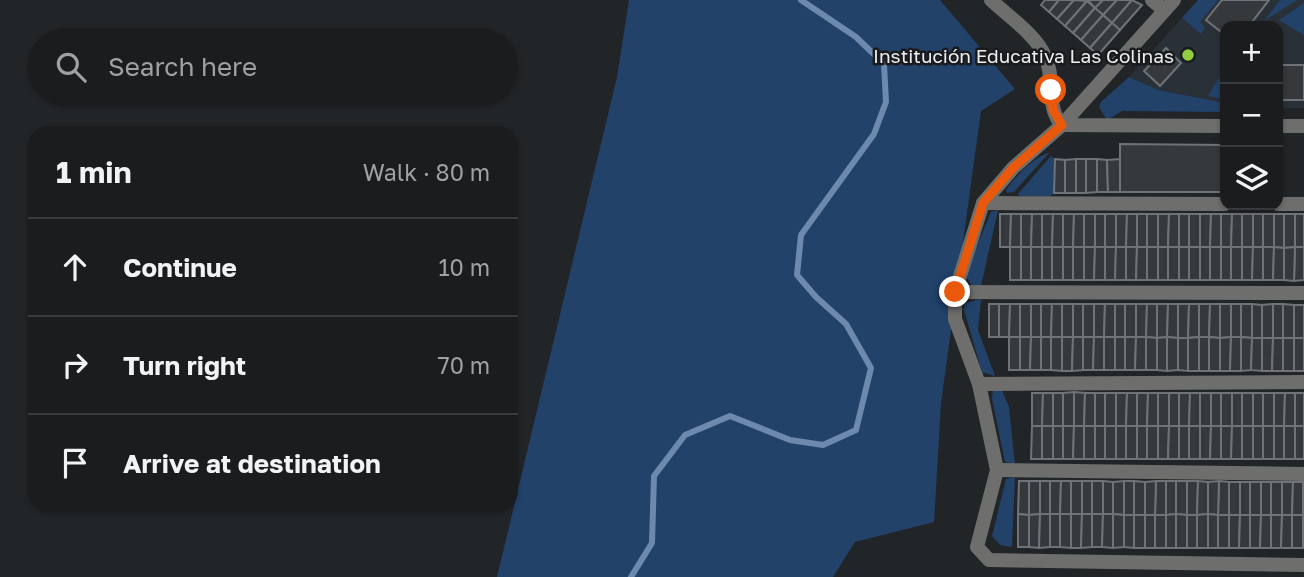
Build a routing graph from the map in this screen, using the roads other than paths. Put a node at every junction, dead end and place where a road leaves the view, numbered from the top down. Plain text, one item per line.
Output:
1 (991, 0) edge
2 (1153, 0) edge
3 (1169, 5) edge
4 (1062, 125) junction
5 (1220, 126) edge
6 (1283, 126) edge
7 (1304, 126) edge
8 (983, 203) junction
9 (1220, 204) edge
10 (1283, 204) edge
11 (1304, 204) edge
12 (955, 292) junction
13 (1304, 293) edge
14 (1304, 382) edge
15 (979, 384) junction
16 (997, 470) junction
17 (1304, 474) edge
18 (1304, 565) edge

1 - 4 street
2 - 3 street
3 - 4 street
4 - 5 street
4 - 8 street
6 - 7 street
8 - 9 street
8 - 12 street
10 - 11 street
12 - 13 street
12 - 15 street
14 - 15 street
15 - 16 street
16 - 17 street
16 - 18 street

